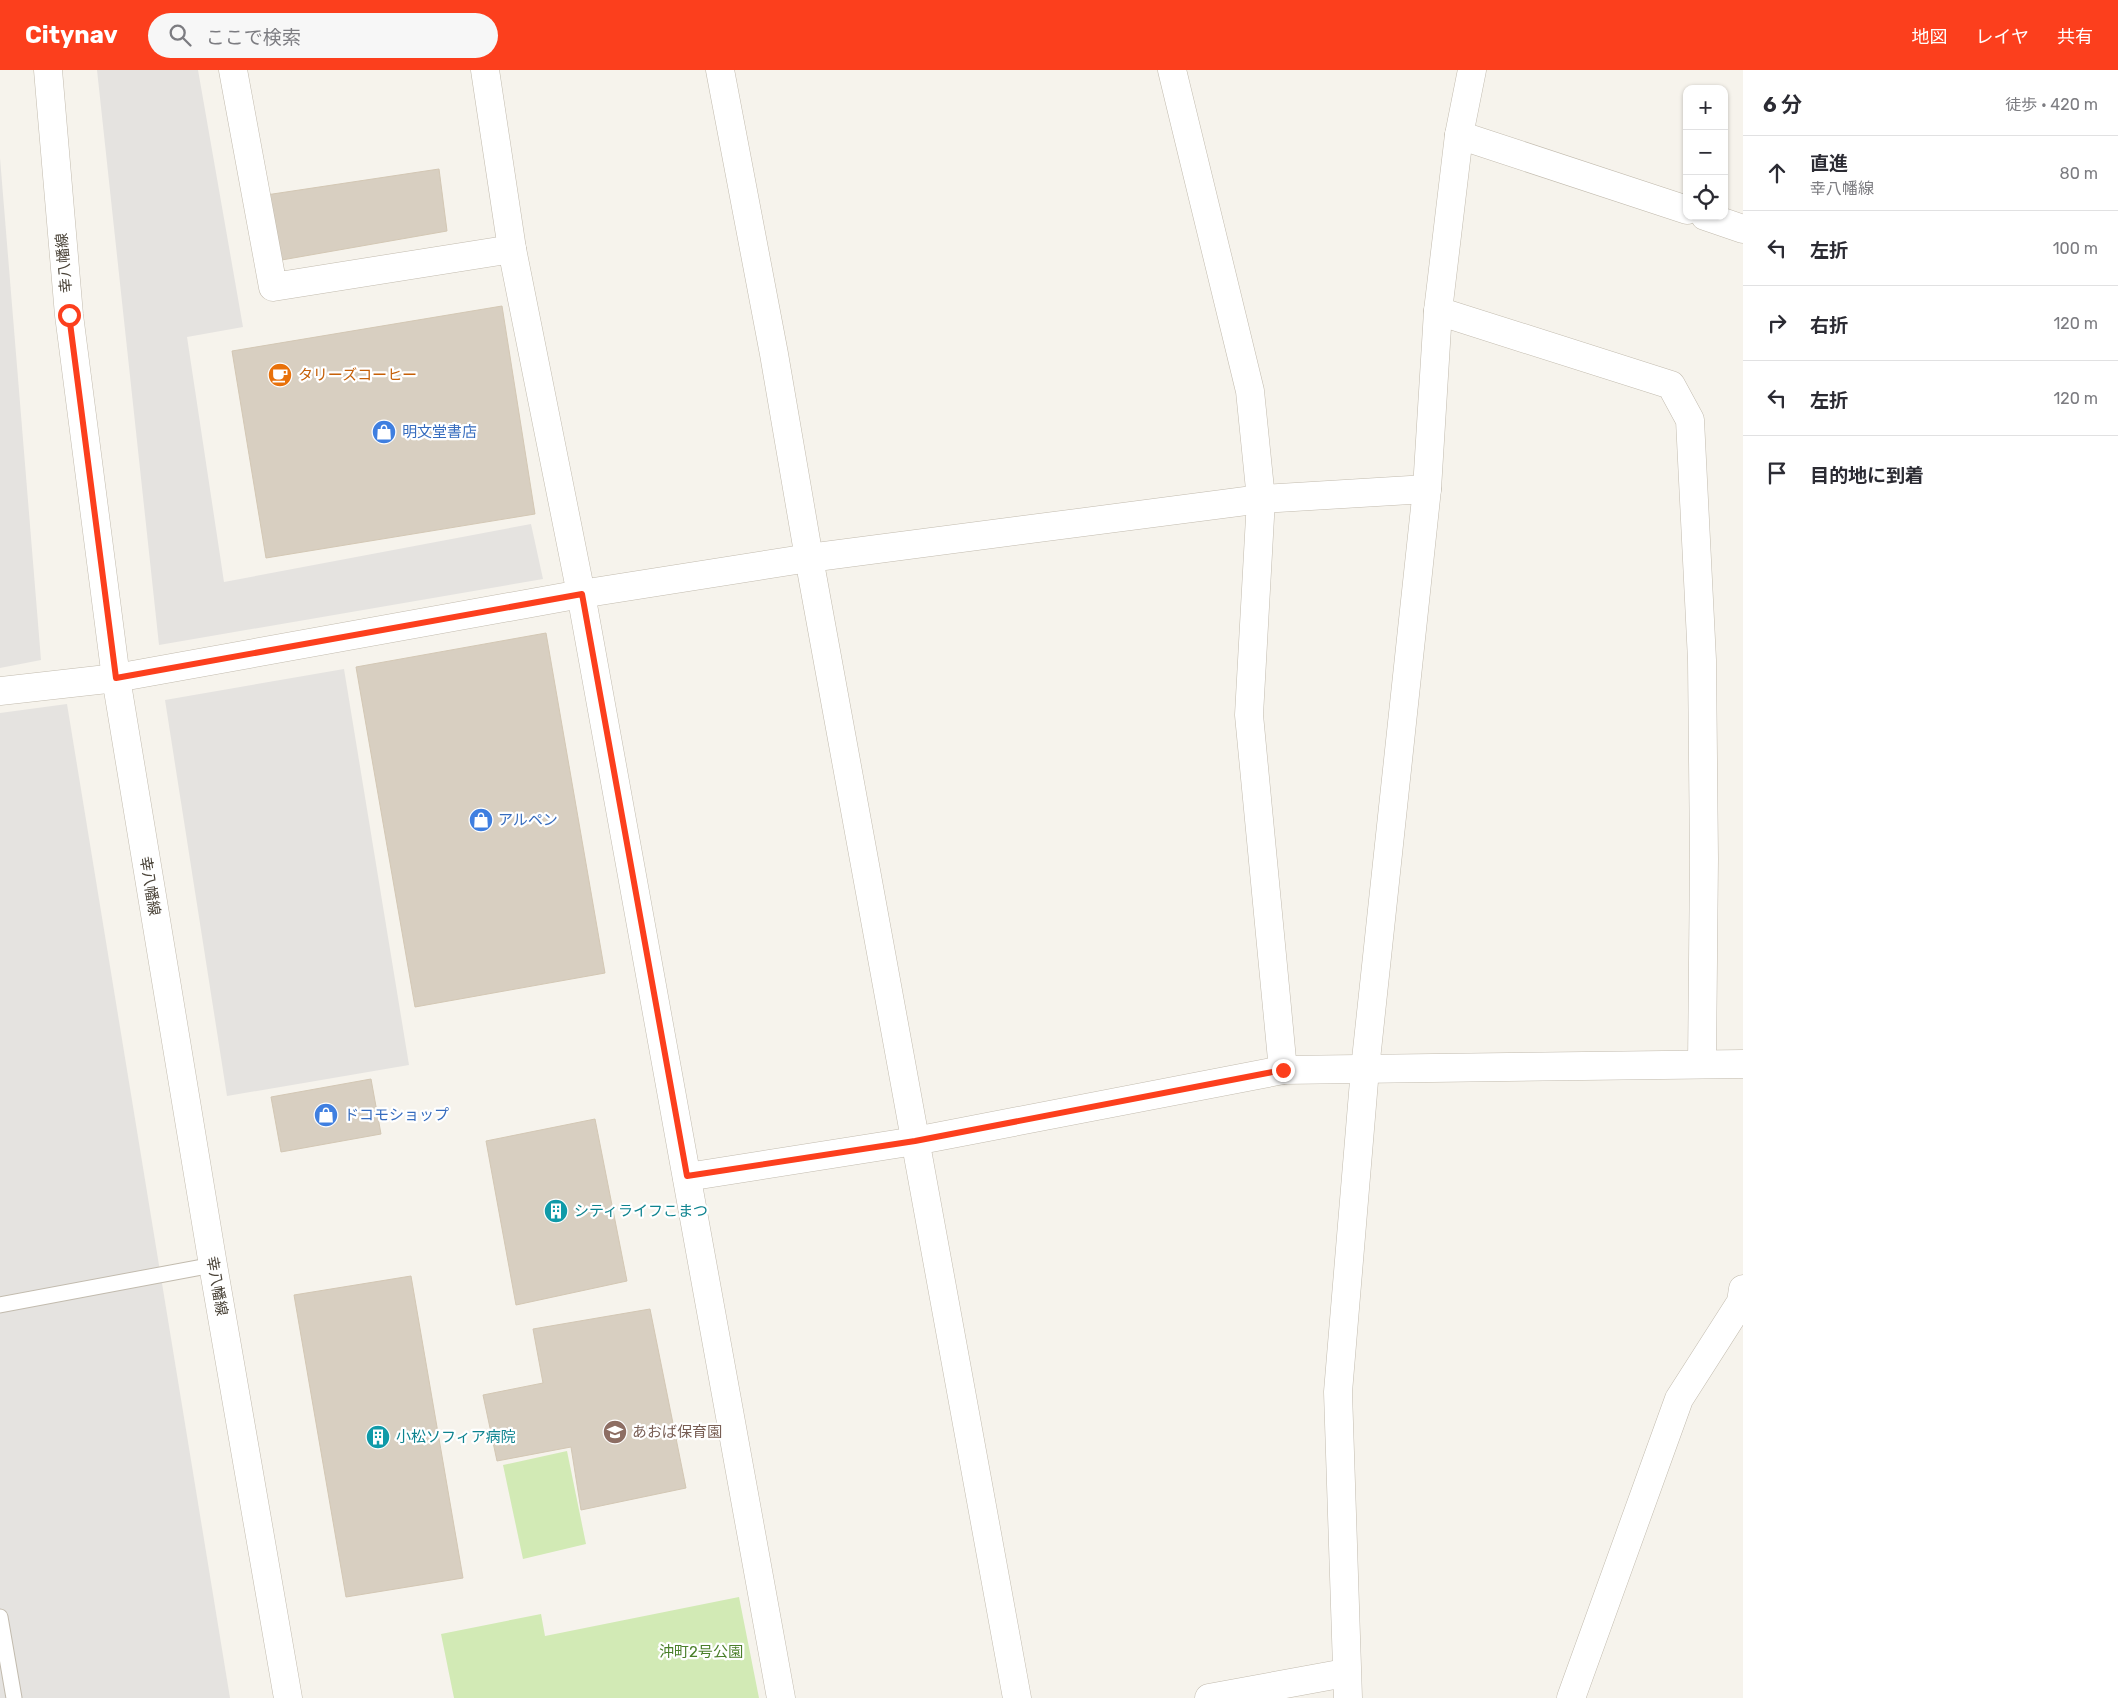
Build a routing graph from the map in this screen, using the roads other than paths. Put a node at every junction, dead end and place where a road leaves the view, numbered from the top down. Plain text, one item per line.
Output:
1 (48, 70) edge
2 (233, 70) edge
3 (485, 70) edge
4 (720, 70) edge
5 (1172, 70) edge
6 (1472, 70) edge
7 (1459, 135) junction
8 (1683, 209) edge
9 (1717, 220) edge
10 (1743, 229) edge
11 (512, 248) junction
12 (1438, 311) junction
13 (1427, 489) junction
14 (1261, 499) junction
15 (809, 558) junction
16 (582, 594) junction
17 (116, 678) junction
18 (0, 692) edge
19 (1702, 1064) junction
20 (1743, 1064) edge
21 (1365, 1068) junction
22 (1283, 1070) junction
23 (915, 1141) junction
24 (687, 1176) junction
25 (213, 1265) junction
26 (1743, 1289) edge
27 (0, 1305) edge
28 (0, 1617) edge
29 (1347, 1685) edge
30 (14, 1698) edge
31 (288, 1698) edge
32 (781, 1698) edge
33 (1017, 1698) edge
34 (1209, 1698) edge
35 (1571, 1698) edge

1 - 17 street, 幸八幡線
2 - 11 street
3 - 11 street
4 - 15 street
5 - 14 street
6 - 7 street
7 - 8 street
7 - 12 street
9 - 10 street
11 - 16 street
12 - 13 street
12 - 19 street
13 - 14 street
13 - 21 street
14 - 15 street
14 - 22 street
15 - 16 street
15 - 23 street
16 - 17 street
16 - 24 street
17 - 18 street
17 - 25 street, 幸八幡線
19 - 20 street
19 - 21 street
21 - 22 street
21 - 29 street
22 - 23 street
23 - 24 street
23 - 33 street
24 - 32 street
25 - 27 lane
25 - 31 street, 幸八幡線
26 - 35 street
28 - 30 lane
29 - 34 street

